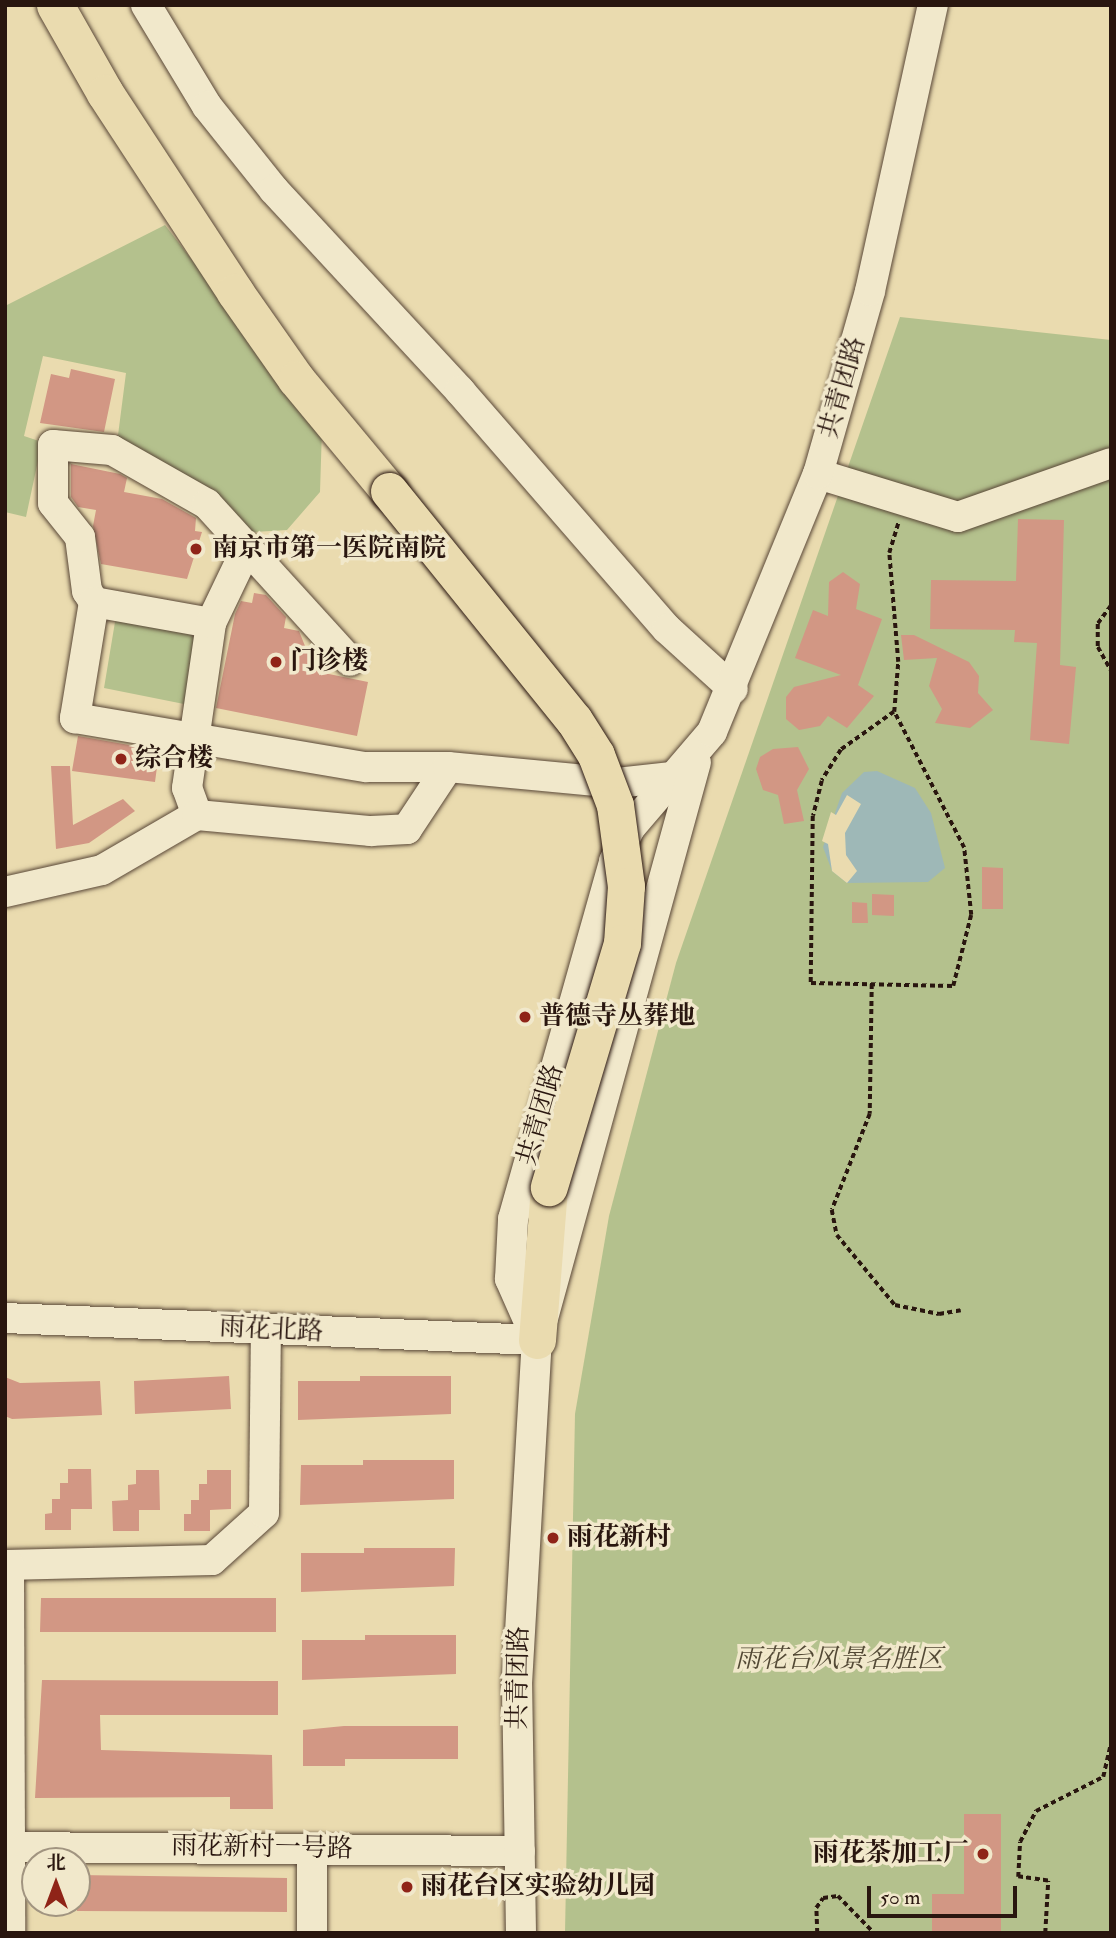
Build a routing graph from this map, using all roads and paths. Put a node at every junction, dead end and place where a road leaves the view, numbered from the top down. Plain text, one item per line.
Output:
1 (55, 5) edge
2 (146, 5) edge
3 (933, 5) edge
4 (1111, 463) edge
5 (818, 474) junction
6 (904, 500) junction
7 (246, 550) junction
8 (94, 602) junction
9 (1111, 606) edge
10 (211, 623) junction
11 (350, 661) dead end
12 (1111, 670) edge
13 (733, 689) junction
14 (894, 712) junction
15 (194, 739) junction
16 (699, 752) junction
17 (448, 767) junction
18 (680, 776) junction
19 (197, 815) junction
20 (5, 892) edge
21 (872, 984) junction
22 (961, 1310) dead end
23 (5, 1318) edge
24 (266, 1330) junction
25 (537, 1340) junction
26 (7, 1565) edge
27 (1111, 1742) edge
28 (9, 1846) edge
29 (312, 1849) junction
30 (520, 1852) junction
31 (10, 1933) edge
32 (312, 1933) edge
33 (521, 1933) edge
34 (817, 1933) edge
35 (874, 1933) edge
36 (1045, 1933) edge

1 - 25 main road, bridge
2 - 13 street
3 - 5 street, 共青团路
4 - 6 street
5 - 6 street
5 - 13 street, 共青团路
6 - 14 path
7 - 8 street
7 - 10 street
7 - 11 street
8 - 10 street
8 - 15 street
9 - 12 path
10 - 15 street
13 - 16 street, 共青团路
14 - 21 path
14 - 21 path
15 - 17 street
15 - 19 street
16 - 18 street, 共青团路
16 - 25 street, 共青团路
17 - 18 street
17 - 19 street
18 - 25 street, 共青团路
19 - 20 street
21 - 22 path
23 - 24 street, 雨花北路
24 - 25 street, 雨花北路
24 - 26 street
25 - 30 street, 共青团路
26 - 28 street
27 - 36 path
28 - 29 street, 雨花新村一号路
28 - 31 street
29 - 30 street, 雨花新村一号路
29 - 32 street
30 - 33 street, 共青团路
34 - 35 path

